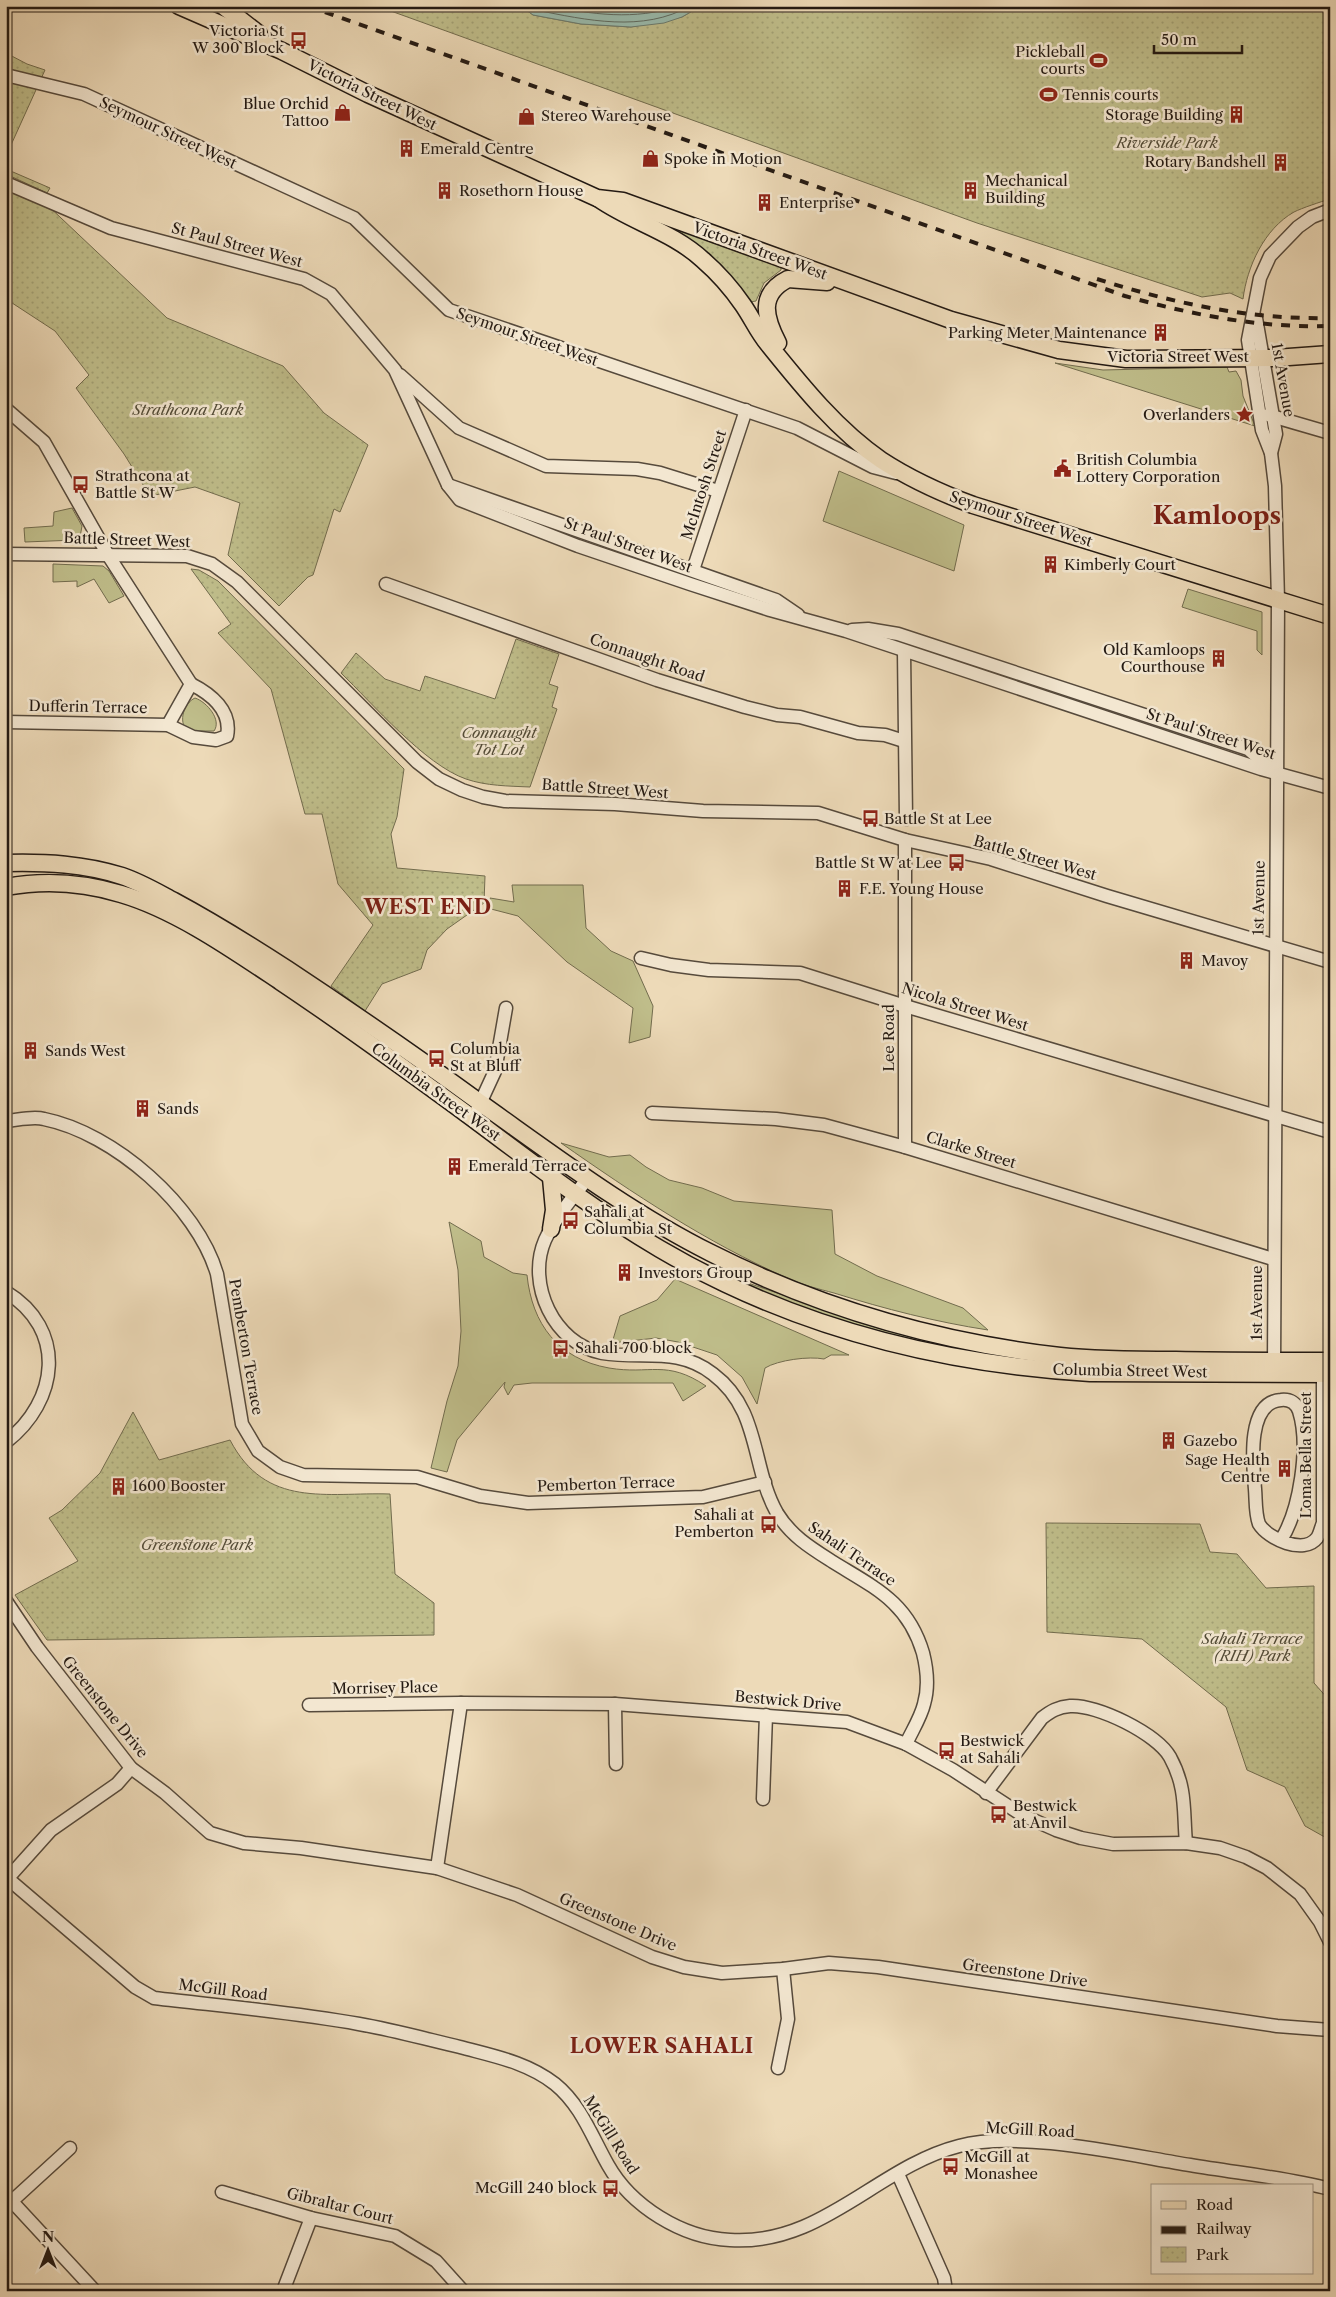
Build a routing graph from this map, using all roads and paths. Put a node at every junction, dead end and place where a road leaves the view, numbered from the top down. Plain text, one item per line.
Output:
1 (179, 6) edge
2 (199, 6) edge
3 (223, 6) edge
4 (265, 39) junction
5 (282, 51) junction
6 (10, 76) dead end
7 (6, 183) edge
8 (597, 198) junction
9 (1330, 210) edge
10 (879, 294) junction
11 (1330, 354) edge
12 (1257, 358) junction
13 (395, 370) junction
14 (795, 376) junction
15 (1256, 380) junction
16 (6, 409) edge
17 (746, 410) junction
18 (1273, 416) junction
19 (1330, 433) edge
20 (1271, 453) junction
21 (910, 477) junction
22 (448, 485) junction
23 (718, 491) junction
24 (6, 554) edge
25 (108, 555) junction
26 (693, 570) junction
27 (386, 584) dead end
28 (1278, 600) junction
29 (1330, 616) edge
30 (806, 620) junction
31 (846, 631) junction
32 (904, 651) junction
33 (191, 684) junction
34 (6, 722) edge
35 (168, 725) junction
36 (904, 741) junction
37 (1277, 774) junction
38 (1330, 788) edge
39 (906, 819) dead end
40 (905, 840) junction
41 (6, 863) edge
42 (6, 887) edge
43 (1275, 946) junction
44 (641, 958) dead end
45 (1330, 962) edge
46 (905, 1006) junction
47 (506, 1008) dead end
48 (481, 1103) junction
49 (652, 1114) dead end
50 (1275, 1116) junction
51 (473, 1119) junction
52 (6, 1121) edge
53 (1330, 1132) edge
54 (905, 1147) junction
55 (551, 1178) junction
56 (588, 1178) junction
57 (575, 1194) junction
58 (551, 1228) junction
59 (1273, 1259) junction
60 (6, 1292) edge
61 (1274, 1367) junction
62 (1326, 1367) edge
63 (6, 1442) edge
64 (765, 1482) junction
65 (1281, 1540) junction
66 (6, 1601) edge
67 (461, 1703) junction
68 (309, 1704) dead end
69 (615, 1704) junction
70 (766, 1715) junction
71 (906, 1744) junction
72 (616, 1764) dead end
73 (131, 1768) junction
74 (986, 1793) junction
75 (762, 1799) dead end
76 (1186, 1843) junction
77 (437, 1868) junction
78 (7, 1878) edge
79 (1330, 1942) edge
80 (783, 1969) junction
81 (1330, 2030) edge
82 (778, 2068) dead end
83 (70, 2148) dead end
84 (898, 2174) junction
85 (1300, 2184) edge
86 (1314, 2186) edge
87 (1330, 2189) edge
88 (222, 2192) dead end
89 (9, 2198) edge
90 (311, 2218) junction
91 (95, 2291) edge
92 (283, 2291) edge
93 (463, 2291) edge
94 (946, 2291) edge

1 - 5 main road, Victoria Street West
2 - 4 main road
3 - 4 main road, Victoria Street West
4 - 5 main road, Victoria Street West
5 - 8 main road, Victoria Street West
6 - 17 street, Seymour Street West
7 - 13 street, St Paul Street West
8 - 10 main road, Victoria Street West
8 - 14 main road, Seymour Street West
9 - 12 street
10 - 12 main road, Victoria Street West
10 - 14 main road
11 - 12 main road, Victoria Street West
12 - 15 street, 1st Avenue
12 - 18 street, 1st Avenue
13 - 22 street, St Paul Street West
13 - 23 street
14 - 21 main road, Seymour Street West
15 - 18 street
15 - 20 street, 1st Avenue
16 - 25 street
17 - 21 street, Seymour Street West
17 - 23 street, McIntosh Street
18 - 19 street
18 - 20 street, 1st Avenue
20 - 28 street, 1st Avenue
21 - 28 main road, Seymour Street West
22 - 26 street, St Paul Street West
22 - 30 street, St Paul Street West
23 - 26 street, McIntosh Street
24 - 25 street, Battle Street West
25 - 33 street
25 - 40 street, Battle Street West
26 - 30 street, St Paul Street West
27 - 36 street, Connaught Road
28 - 29 main road, Seymour Street West
28 - 37 street, 1st Avenue
30 - 31 street, St Paul Street West
31 - 32 street, St Paul Street West
31 - 37 street, St Paul Street West
32 - 36 street
32 - 37 street, St Paul Street West
33 - 35 street, Dufferin Terrace
33 - 35 street, Dufferin Terrace
34 - 35 street, Dufferin Terrace
36 - 39 street
37 - 38 street
37 - 43 street, 1st Avenue
40 - 43 street, Battle Street West
40 - 46 street, Lee Road
41 - 48 main road, Columbia Street West
42 - 51 main road, Columbia Street West
43 - 45 street, Battle Street West
43 - 50 street, 1st Avenue
44 - 46 street, Nicola Street West
46 - 50 street, Nicola Street West
46 - 54 street, Lee Road
47 - 48 street
48 - 51 street
48 - 56 main road, Columbia Street West
49 - 54 street, Clarke Street
50 - 53 street, Nicola Street West
50 - 59 street, 1st Avenue
51 - 55 main road, Columbia Street West
52 - 64 street, Pemberton Terrace
54 - 59 street, Clarke Street
55 - 57 main road, Columbia Street West
55 - 58 main road
56 - 57 street, Sahali Terrace
56 - 61 main road, Columbia Street West
57 - 58 street, Sahali Terrace
57 - 61 main road, Columbia Street West
58 - 64 street, Sahali Terrace
59 - 61 street, 1st Avenue
60 - 63 street
61 - 62 main road
62 - 65 street, Loma Bella Street
64 - 71 street, Sahali Terrace
65 - 65 street, Loma Bella Street
66 - 73 street, Greenstone Drive
67 - 68 street, Morrisey Place
67 - 69 street, Bestwick Drive
67 - 77 street
69 - 70 street, Bestwick Drive
69 - 72 street
70 - 71 street, Bestwick Drive
70 - 75 street
71 - 74 street, Bestwick Drive
73 - 77 street, Greenstone Drive
73 - 78 street
74 - 76 street, Bestwick Drive
74 - 76 street
76 - 79 street, Bestwick Drive
77 - 80 street, Greenstone Drive
78 - 84 street, McGill Road
80 - 81 street, Greenstone Drive
80 - 82 street
83 - 89 street
84 - 85 street, McGill Road
84 - 94 street
86 - 87 street, McGill Road
88 - 90 street, Gibraltar Court
89 - 91 street
90 - 92 street
90 - 93 street, Gibraltar Court

